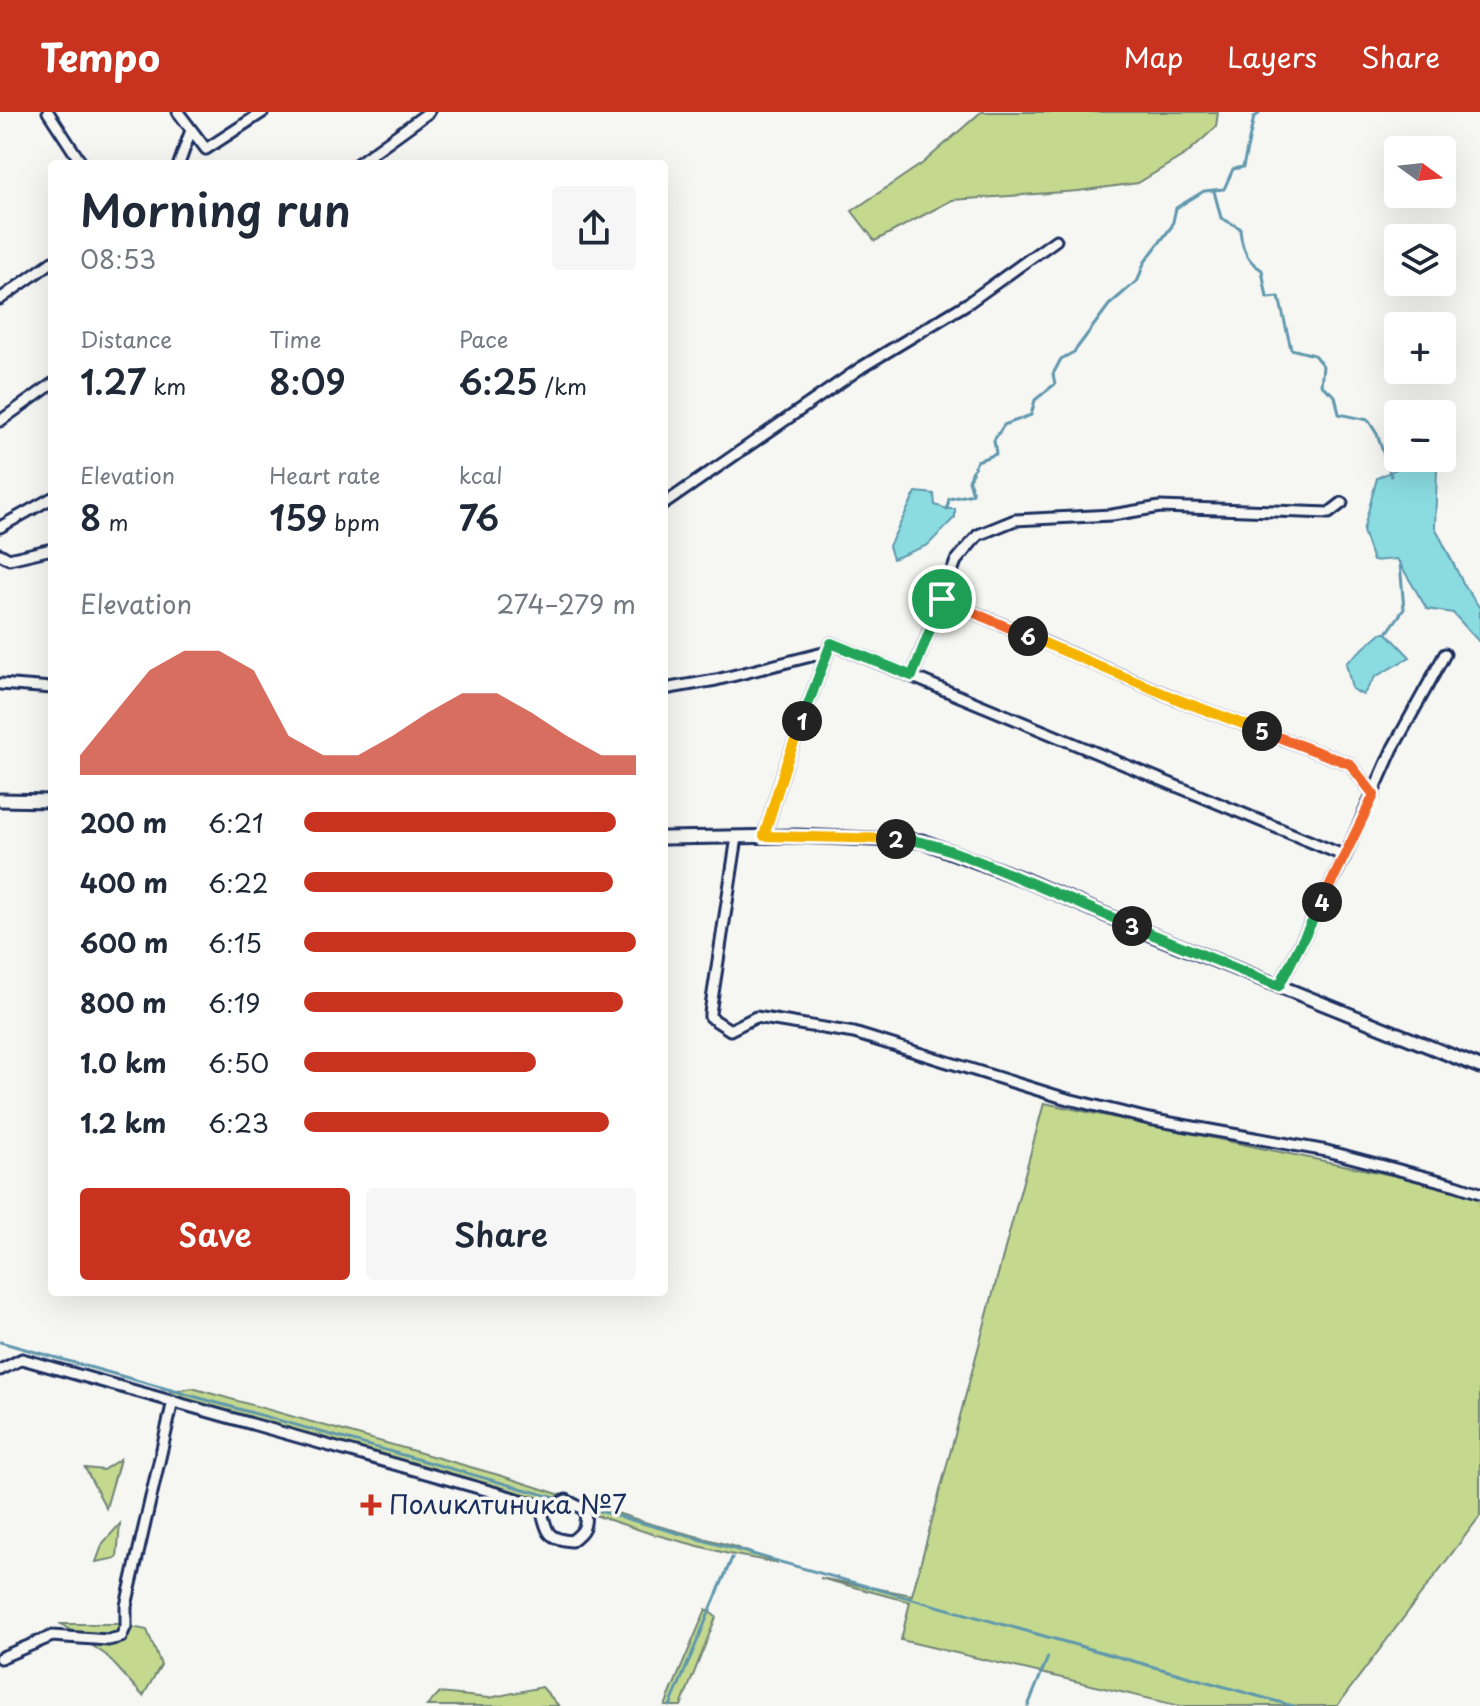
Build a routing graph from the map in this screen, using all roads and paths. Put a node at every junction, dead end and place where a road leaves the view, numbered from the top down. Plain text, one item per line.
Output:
1 (48, 112) edge
2 (178, 112) edge
3 (263, 112) edge
4 (429, 112) edge
5 (191, 130) junction
6 (79, 160) edge
7 (180, 160) edge
8 (363, 160) edge
9 (1056, 240) dead end
10 (48, 265) edge
11 (0, 299) edge
12 (48, 387) edge
13 (0, 421) edge
14 (48, 500) edge
15 (668, 501) edge
16 (1342, 503) dead end
17 (0, 527) edge
18 (48, 550) edge
19 (0, 554) edge
20 (942, 599) junction
21 (827, 652) junction
22 (1445, 654) dead end
23 (912, 676) junction
24 (0, 684) edge
25 (48, 688) edge
26 (668, 688) edge
27 (1374, 795) junction
28 (0, 800) edge
29 (48, 801) edge
30 (764, 836) junction
31 (737, 837) junction
32 (668, 838) edge
33 (1345, 856) junction
34 (1279, 986) junction
35 (1480, 1067) edge
36 (1480, 1193) edge
37 (0, 1370) edge
38 (173, 1401) junction
39 (542, 1512) junction
40 (0, 1658) edge

1 - 6 street
2 - 5 street
3 - 5 street
4 - 8 street
5 - 7 street
9 - 15 street
10 - 11 street
12 - 13 street
14 - 17 street
16 - 20 street
18 - 19 street
20 - 23 street
20 - 27 street
21 - 23 street
21 - 26 street
21 - 30 street
22 - 27 street
23 - 33 street
24 - 25 street
27 - 33 street
28 - 29 street
30 - 31 street
30 - 34 street
31 - 32 street
31 - 36 street
33 - 34 street
34 - 35 street
37 - 38 street
38 - 39 street
38 - 40 street
39 - 39 street

